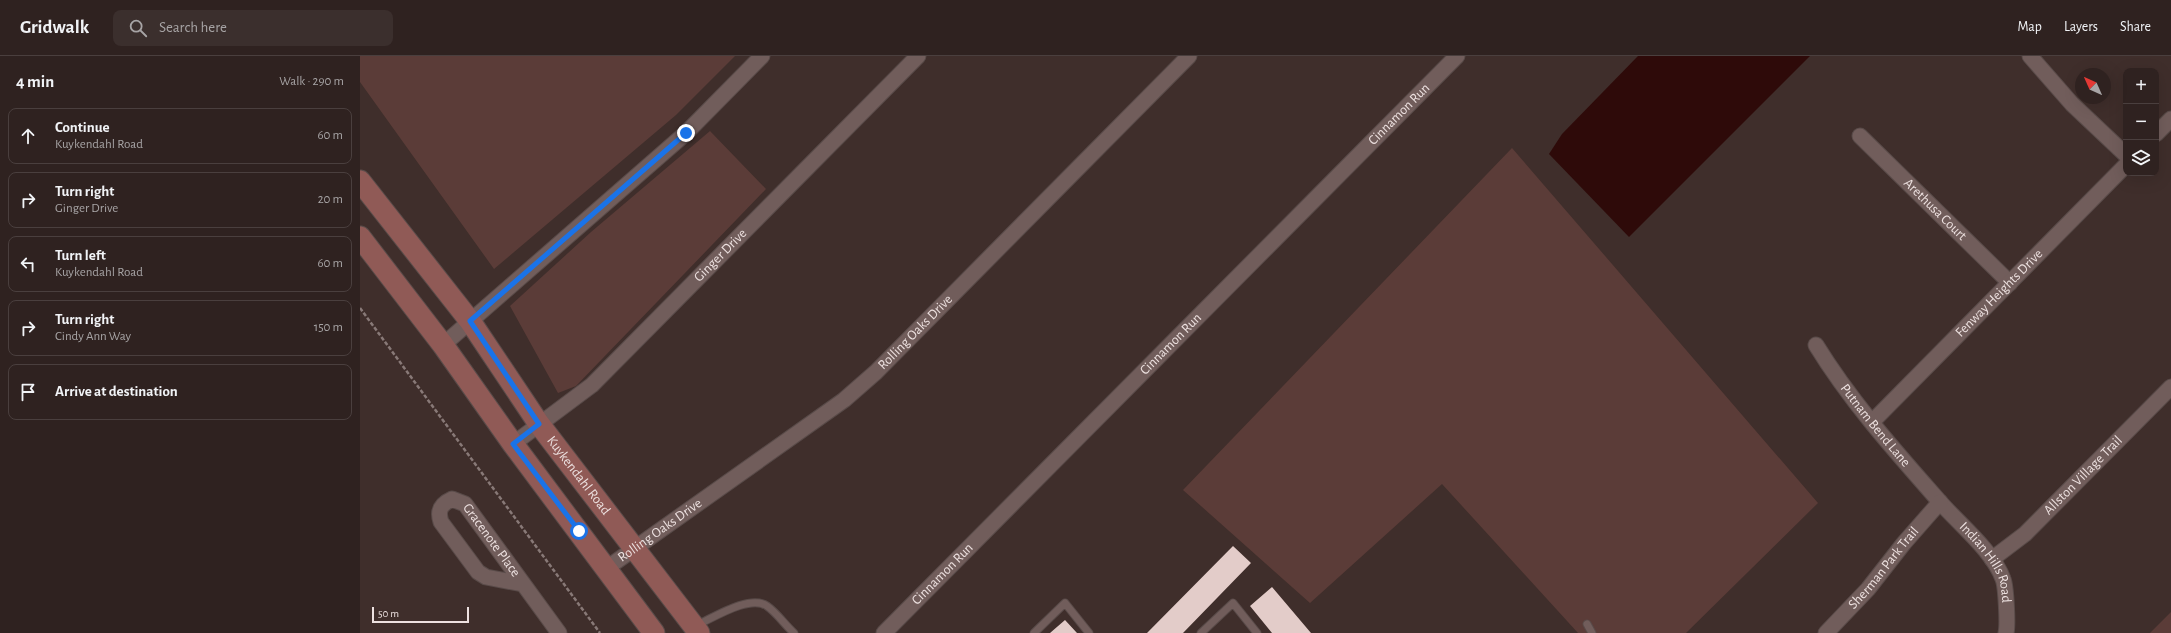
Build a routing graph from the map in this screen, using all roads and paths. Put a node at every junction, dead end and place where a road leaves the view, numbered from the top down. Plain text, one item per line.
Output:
1 (762, 56) edge
2 (918, 56) edge
3 (1189, 56) edge
4 (1457, 56) edge
5 (2030, 56) edge
6 (2171, 119) edge
7 (2159, 131) edge
8 (1860, 136) dead end
9 (2123, 152) edge
10 (2123, 168) edge
11 (360, 181) edge
12 (360, 237) edge
13 (2010, 282) junction
14 (360, 308) edge
15 (470, 321) junction
16 (443, 345) junction
17 (1816, 345) dead end
18 (2171, 387) edge
19 (1872, 422) junction
20 (539, 424) junction
21 (513, 444) junction
22 (1940, 502) junction
23 (635, 548) junction
24 (1992, 559) junction
25 (607, 568) junction
26 (523, 584) junction
27 (1587, 624) dead end
28 (697, 630) edge
29 (559, 633) edge
30 (600, 633) edge
31 (654, 633) edge
32 (794, 633) edge
33 (884, 633) edge
34 (1034, 633) edge
35 (1089, 633) edge
36 (1201, 633) edge
37 (1257, 633) edge
38 (1592, 633) edge
39 (1826, 633) edge
40 (2006, 633) edge

1 - 15 street
2 - 20 street, Ginger Drive
3 - 23 street, Rolling Oaks Drive
4 - 33 street, Cinnamon Run
5 - 9 street
6 - 7 street
8 - 13 street, Arethusa Court
10 - 13 street, Fenway Heights Drive
11 - 15 main road, Kuykendahl Road
12 - 16 main road
13 - 19 street, Fenway Heights Drive
14 - 30 path
15 - 16 street
15 - 20 main road, Kuykendahl Road
16 - 21 main road
17 - 19 street, Putnam Bend Lane
18 - 24 street, Allston Village Trail
19 - 22 street, Putnam Bend Lane
20 - 21 street, Ginger Drive
20 - 23 main road, Kuykendahl Road
21 - 25 main road
22 - 24 street, Indian Hills Road
22 - 39 street, Sherman Park Trail
23 - 25 street, Rolling Oaks Drive
23 - 28 main road, Kuykendahl Road
24 - 40 street, Indian Hills Road
25 - 31 main road
26 - 26 street, Gracenote Place
26 - 29 street, Gracenote Place
27 - 38 lane
28 - 32 lane
34 - 35 lane
36 - 37 lane

